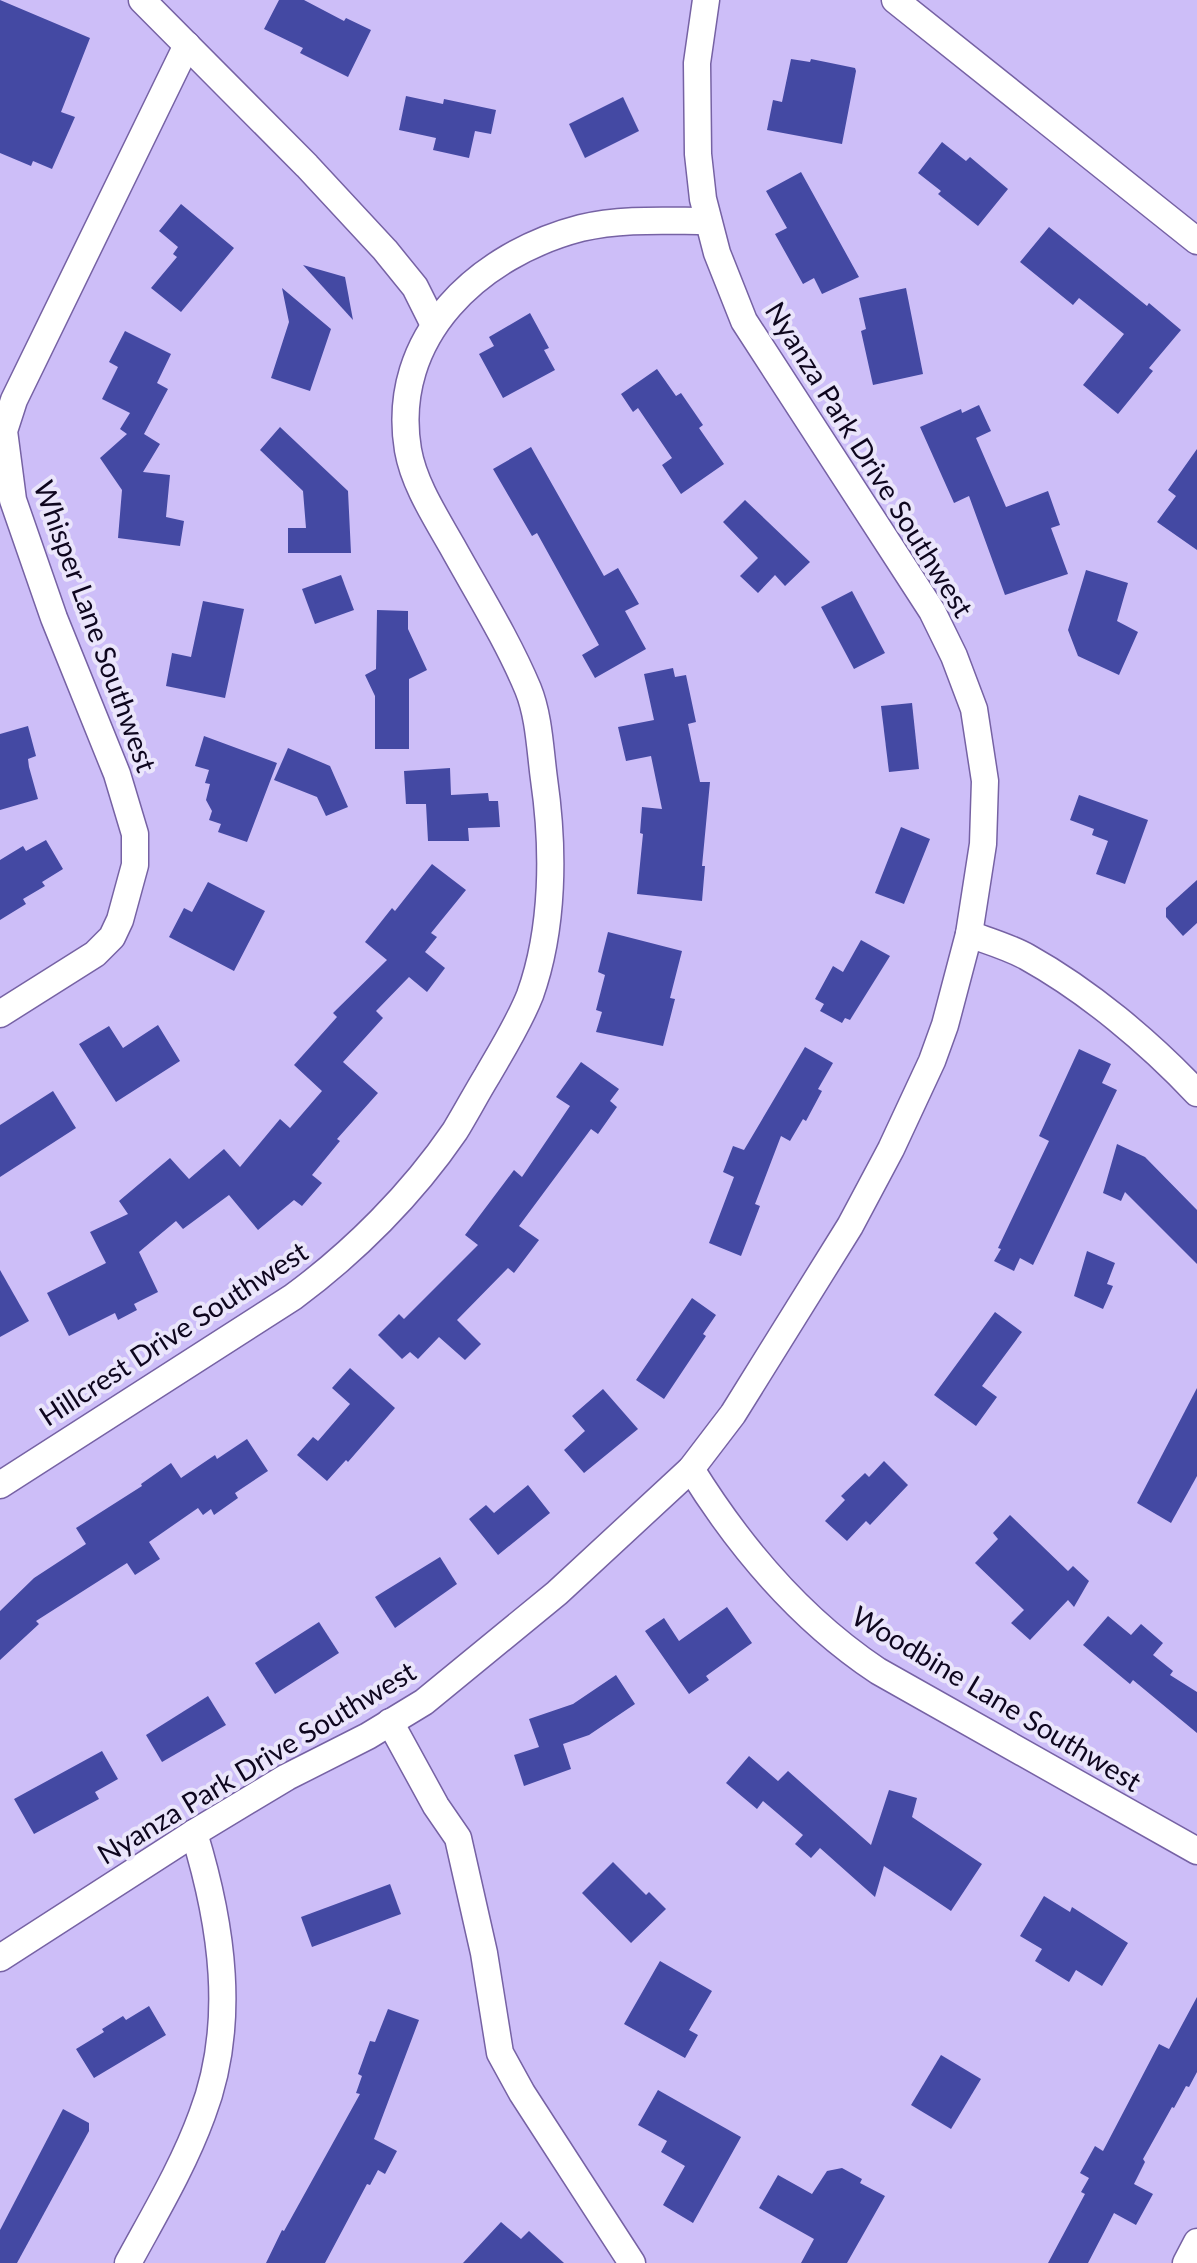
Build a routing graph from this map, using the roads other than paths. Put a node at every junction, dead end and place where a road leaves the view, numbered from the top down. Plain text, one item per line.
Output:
1 (142, 0) edge
2 (706, 0) edge
3 (895, 0) edge
4 (187, 45) junction
5 (708, 221) junction
6 (1197, 241) edge
7 (434, 325) junction
8 (2, 428) edge
9 (969, 934) junction
10 (0, 1014) edge
11 (1197, 1093) edge
12 (691, 1469) junction
13 (0, 1485) edge
14 (390, 1722) junction
15 (194, 1833) junction
16 (1197, 1851) edge
17 (0, 1958) edge
18 (1197, 2242) edge
19 (128, 2263) edge
20 (632, 2263) edge
21 (1186, 2263) edge

1 - 4 street
2 - 5 street, Nyanza Park Drive Southwest
3 - 6 street
4 - 7 street
4 - 8 street, Whisper Lane Southwest
5 - 7 street, Hillcrest Drive Southwest
5 - 9 street, Nyanza Park Drive Southwest
7 - 13 street, Hillcrest Drive Southwest
8 - 10 street, Whisper Lane Southwest
9 - 11 street
9 - 12 street, Nyanza Park Drive Southwest
12 - 14 street, Nyanza Park Drive Southwest
12 - 16 street, Woodbine Lane Southwest
14 - 15 street, Nyanza Park Drive Southwest
14 - 20 street
15 - 17 street, Nyanza Park Drive Southwest
15 - 19 street
18 - 21 street

